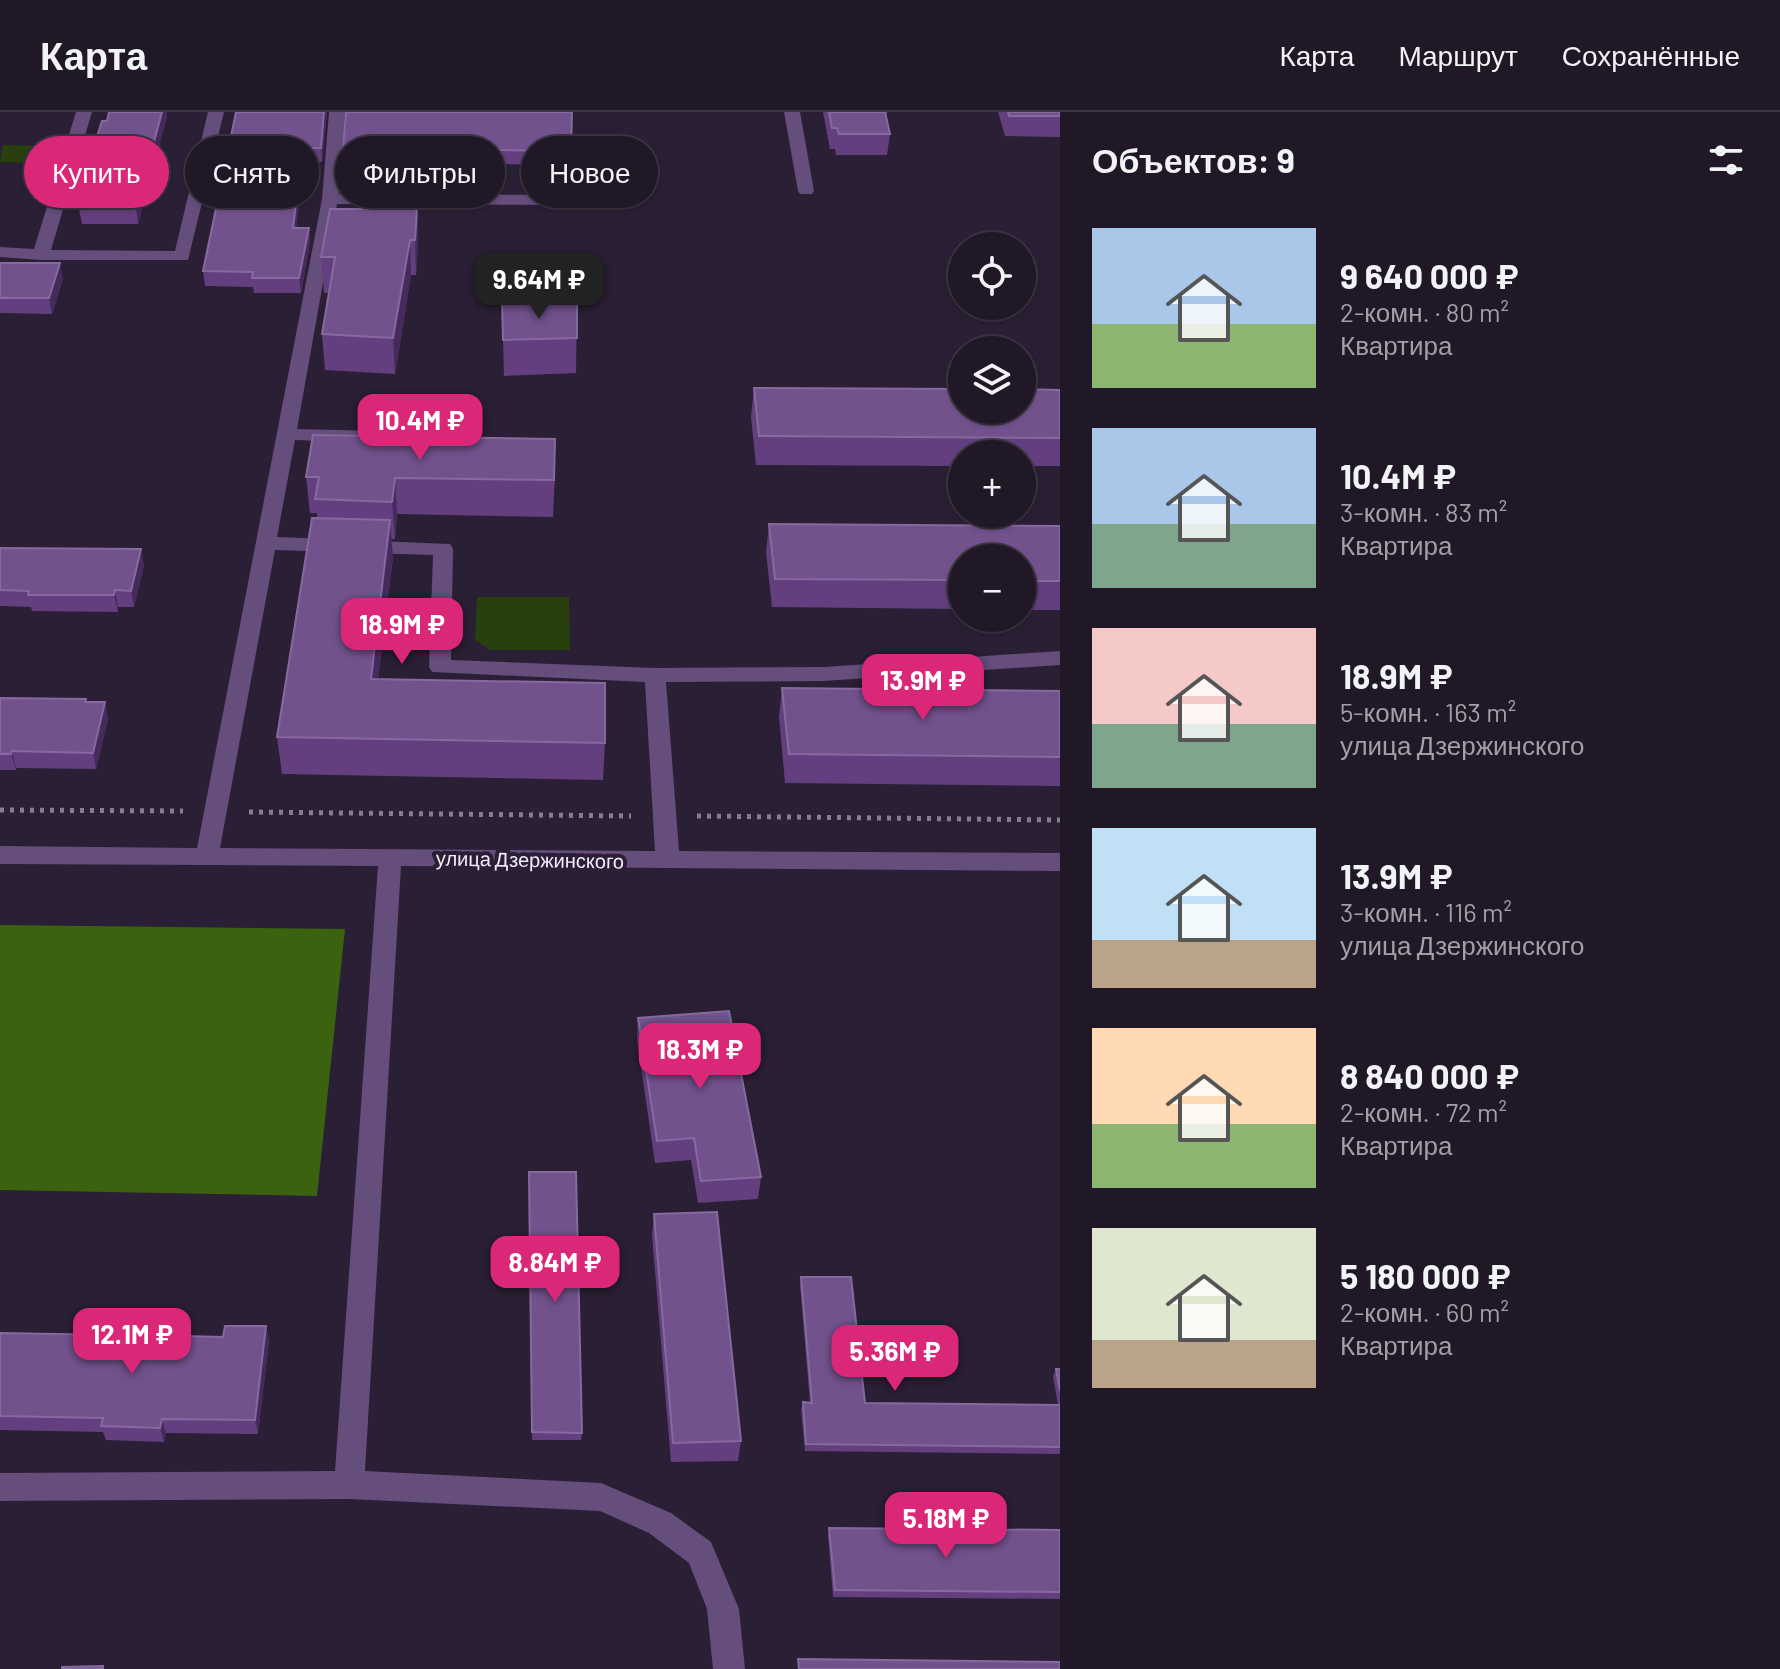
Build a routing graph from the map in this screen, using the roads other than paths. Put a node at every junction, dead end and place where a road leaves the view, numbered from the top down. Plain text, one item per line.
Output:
1 (84, 112) edge
2 (216, 112) edge
3 (337, 112) edge
4 (792, 112) edge
5 (806, 191) dead end
6 (330, 199) junction
7 (521, 200) edge
8 (0, 252) edge
9 (41, 255) junction
10 (287, 434) junction
11 (396, 437) edge
12 (264, 543) junction
13 (1060, 658) edge
14 (655, 675) junction
15 (0, 855) edge
16 (207, 856) junction
17 (390, 858) junction
18 (668, 861) junction
19 (1060, 862) edge
20 (349, 1485) junction
21 (0, 1487) edge
22 (729, 1669) edge

1 - 9 street
2 - 9 street
3 - 6 street
4 - 5 street
6 - 7 street
6 - 10 street
8 - 9 street
10 - 11 street
10 - 12 street
12 - 14 street
12 - 16 street
13 - 14 street
14 - 18 street
15 - 16 street, улица Дзержинского
16 - 17 street, улица Дзержинского
17 - 18 street, улица Дзержинского
17 - 20 street
18 - 19 street, улица Дзержинского
20 - 21 street
20 - 22 street

